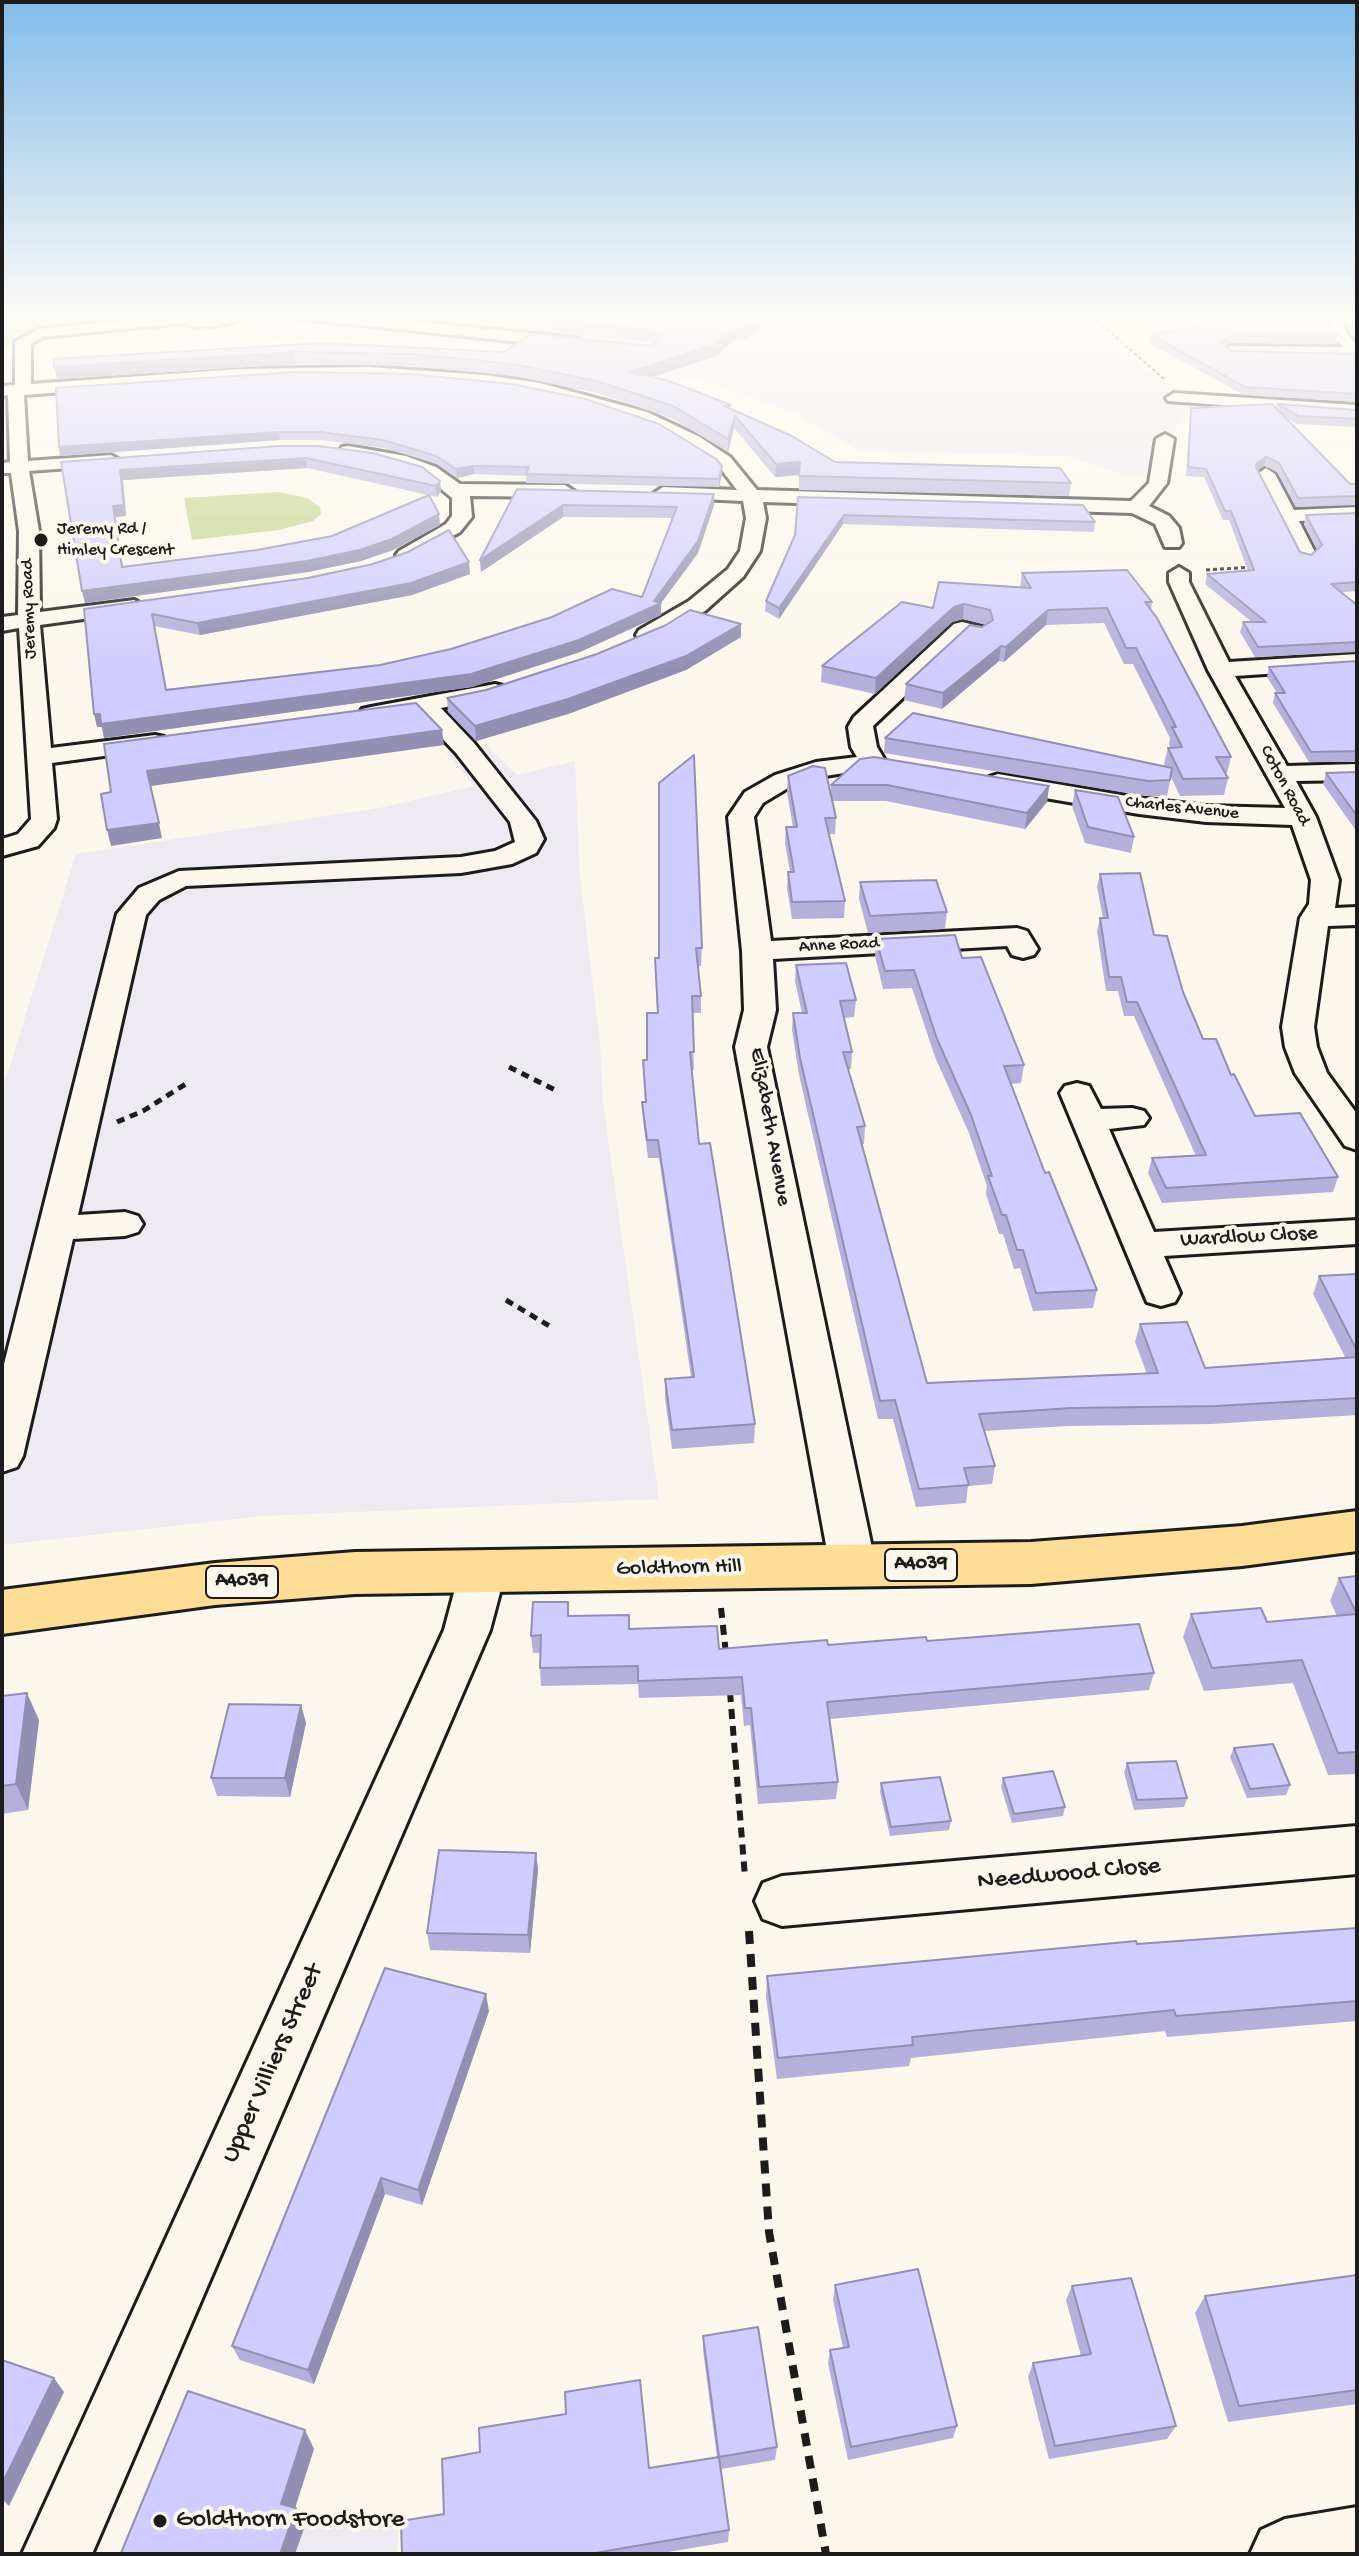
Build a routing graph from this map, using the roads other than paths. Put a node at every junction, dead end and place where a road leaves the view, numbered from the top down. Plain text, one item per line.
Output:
1 (12, 433) edge
2 (678, 433) edge
3 (1165, 439) dead end
4 (331, 449) edge
5 (137, 458) edge
6 (10, 468) edge
7 (1266, 474) edge
8 (456, 490) junction
9 (583, 492) edge
10 (646, 493) edge
11 (752, 496) junction
12 (1136, 507) junction
13 (1357, 513) edge
14 (1285, 516) junction
15 (1307, 556) edge
16 (385, 564) edge
17 (148, 604) edge
18 (29, 620) junction
19 (2, 624) edge
20 (962, 629) edge
21 (630, 643) edge
22 (1357, 661) edge
23 (1220, 670) junction
24 (513, 686) edge
25 (425, 706) junction
26 (348, 717) edge
27 (178, 739) edge
28 (39, 757) junction
29 (1357, 772) edge
30 (1280, 774) junction
31 (971, 778) edge
32 (1303, 817) junction
33 (2, 848) edge
34 (1357, 916) edge
35 (1315, 918) junction
36 (1018, 937) dead end
37 (757, 951) junction
38 (1341, 1096) edge
39 (1132, 1118) dead end
40 (1357, 1139) edge
41 (125, 1224) dead end
42 (57, 1228) junction
43 (1357, 1232) edge
44 (1141, 1245) junction
45 (1161, 1293) dead end
46 (2, 1456) edge
47 (1357, 1531) edge
48 (853, 1567) junction
49 (483, 1570) junction
50 (2, 1612) edge
51 (1357, 1850) edge
52 (758, 1901) road end
53 (1357, 2541) edge
54 (57, 2554) edge
55 (1285, 2554) edge

1 - 6 street, Jeremy Road
2 - 11 street
3 - 12 street
4 - 8 street
5 - 6 street
6 - 18 street, Jeremy Road
7 - 14 street
8 - 9 street
8 - 16 street
10 - 11 street
11 - 12 street
11 - 21 street
12 - 23 street, Coton Road
13 - 14 street
14 - 15 street
17 - 18 street
18 - 19 street
18 - 28 street, Jeremy Road
20 - 37 street, Elizabeth Avenue
22 - 23 street
23 - 30 street, Coton Road
24 - 25 street
25 - 26 street
25 - 42 street
27 - 28 street
28 - 33 street, Jeremy Road
29 - 30 street
30 - 32 street, Coton Road
31 - 32 street, Charles Avenue
32 - 35 street, Coton Road
34 - 35 street
35 - 38 street, Coton Road
36 - 37 street, Anne Road
37 - 48 street, Elizabeth Avenue
38 - 40 street, Coton Road
39 - 44 street, Wardlow Close
41 - 42 street
42 - 46 street
43 - 44 street, Wardlow Close
44 - 45 street, Wardlow Close
47 - 48 main road, Goldthorn Hill / A4039
48 - 49 main road, Goldthorn Hill / A4039
49 - 50 main road, Goldthorn Hill / A4039
49 - 54 street, Upper Villiers Street
51 - 52 street, Needwood Close
53 - 55 street

